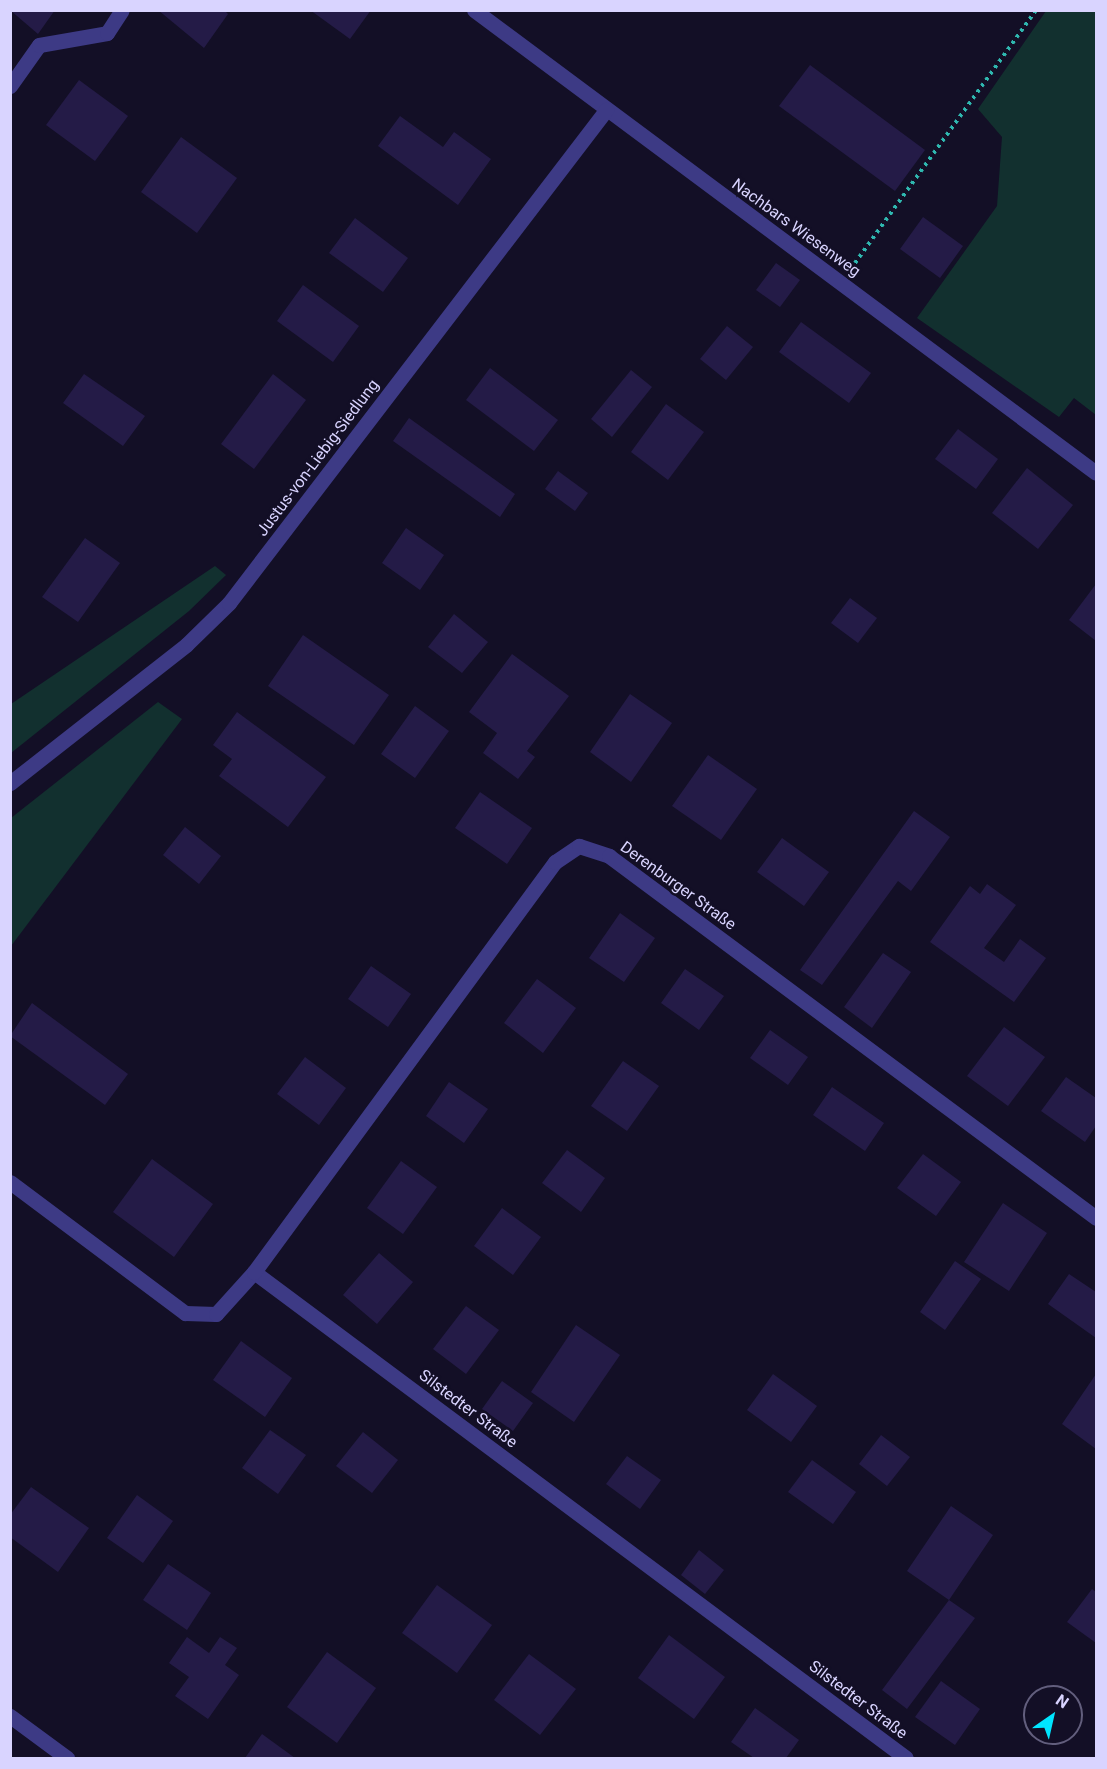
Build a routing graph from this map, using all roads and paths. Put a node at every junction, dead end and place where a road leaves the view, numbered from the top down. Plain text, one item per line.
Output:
1 (122, 10) edge
2 (474, 10) edge
3 (1036, 10) edge
4 (10, 86) edge
5 (606, 110) junction
6 (841, 284) junction
7 (1096, 473) edge
8 (10, 783) edge
9 (10, 1182) edge
10 (1096, 1218) edge
11 (254, 1272) junction
12 (10, 1716) edge
13 (67, 1758) edge
14 (906, 1758) edge

1 - 4 street
2 - 5 street, Nachbars Wiesenweg
3 - 6 path
5 - 6 street, Nachbars Wiesenweg
5 - 8 street, Justus-von-Liebig-Siedlung
6 - 7 street, Nachbars Wiesenweg
9 - 11 street
10 - 11 street, Derenburger Straße
11 - 14 street, Silstedter Straße
12 - 13 street

